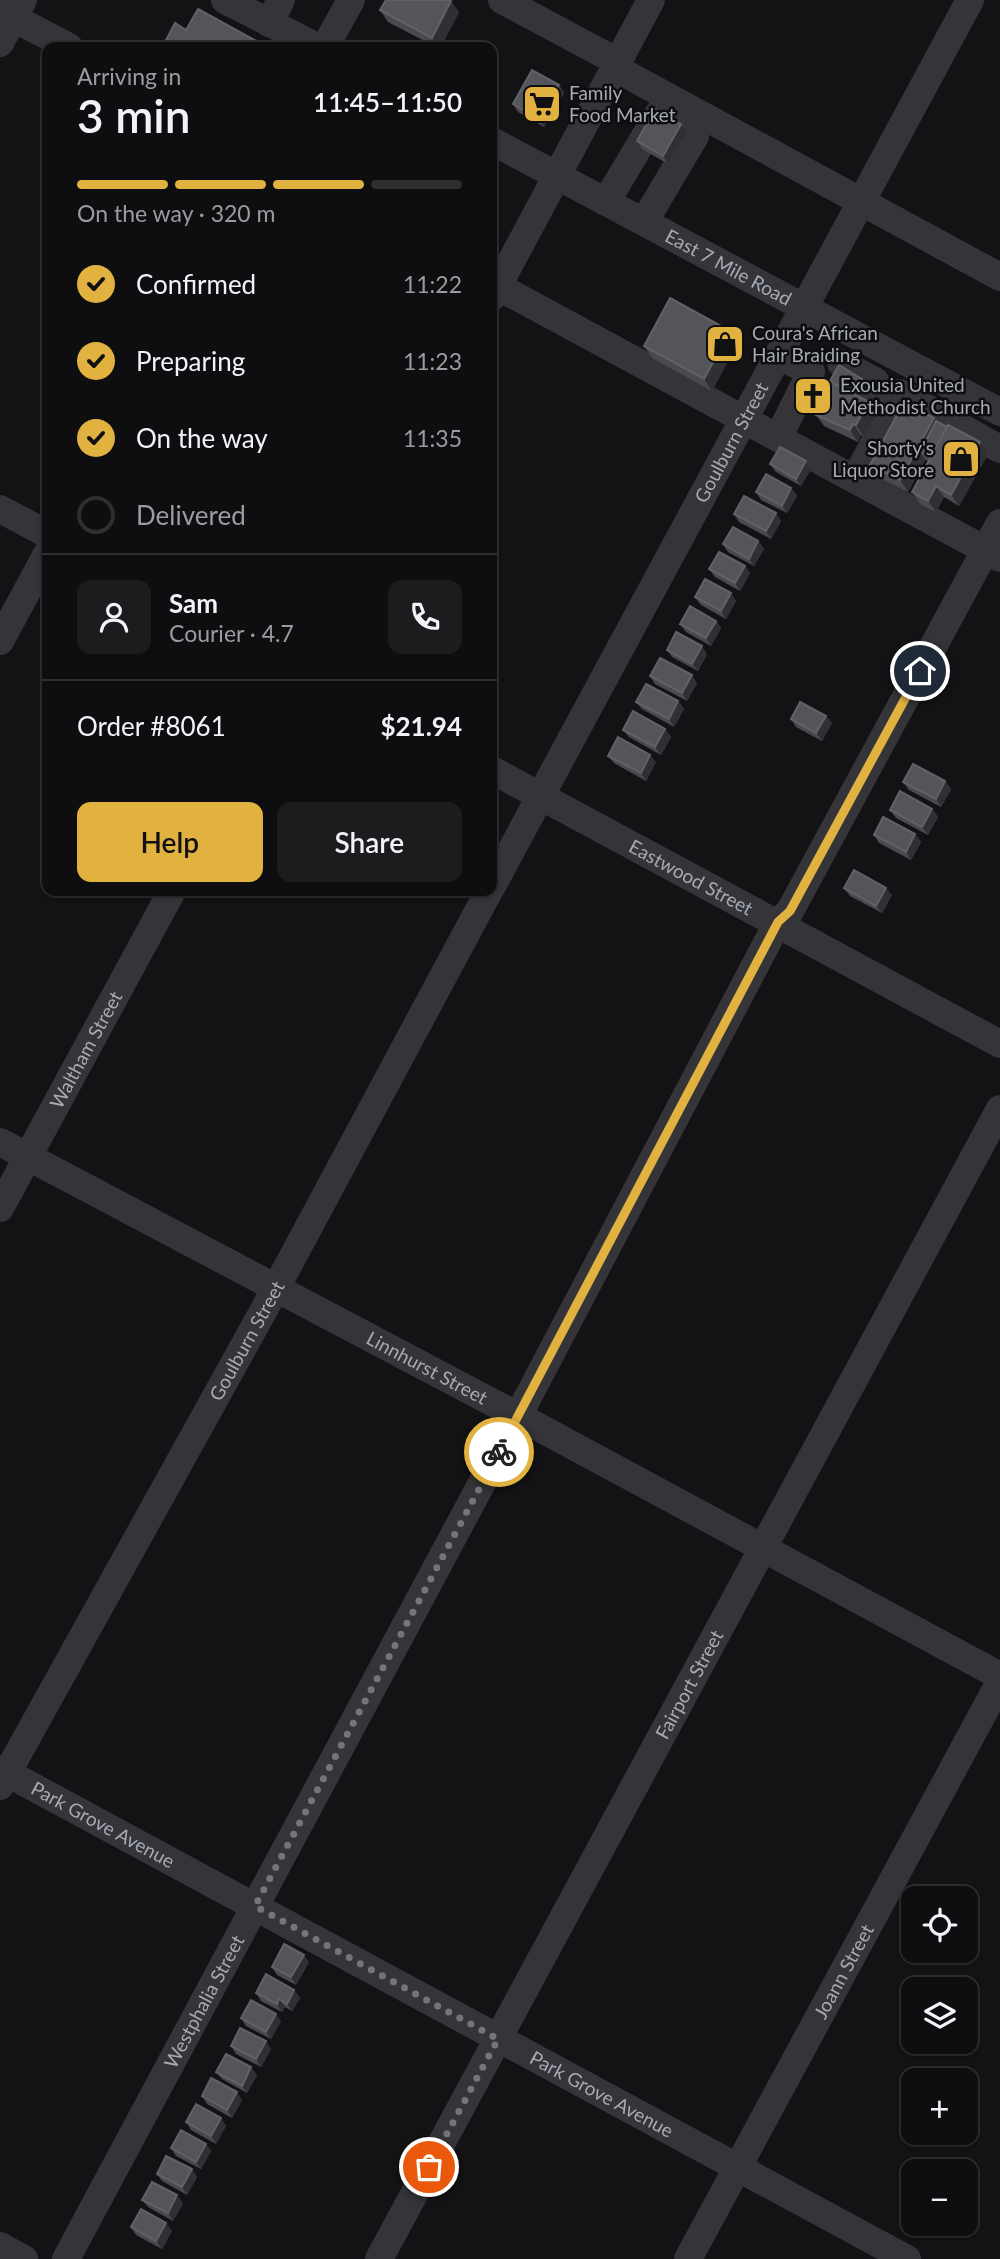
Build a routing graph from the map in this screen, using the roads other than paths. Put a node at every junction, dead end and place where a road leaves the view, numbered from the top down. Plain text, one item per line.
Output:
1 (225, 0) edge
2 (349, 0) edge
3 (502, 0) edge
4 (652, 0) edge
5 (970, 0) edge
6 (12, 10) edge
7 (275, 11) edge
8 (61, 42) edge
9 (311, 42) edge
10 (328, 42) edge
11 (0, 43) edge
12 (617, 65) junction
13 (497, 144) edge
14 (557, 176) junction
15 (606, 202) junction
16 (862, 202) junction
17 (644, 222) junction
18 (1000, 276) edge
19 (497, 281) edge
20 (497, 285) edge
21 (805, 306) junction
22 (857, 335) junction
23 (778, 355) junction
24 (914, 366) junction
25 (855, 385) junction
26 (1000, 412) edge
27 (744, 419) junction
28 (778, 438) junction
29 (1000, 449) edge
30 (855, 480) junction
31 (0, 509) edge
32 (1000, 523) edge
33 (42, 531) edge
34 (993, 554) edge
35 (42, 563) edge
36 (0, 641) edge
37 (497, 773) edge
38 (540, 795) junction
39 (497, 877) edge
40 (169, 896) edge
41 (486, 896) edge
42 (778, 922) junction
43 (1000, 1044) edge
44 (1000, 1109) edge
45 (0, 1142) edge
46 (28, 1157) junction
47 (0, 1208) edge
48 (276, 1288) junction
49 (518, 1416) junction
50 (764, 1549) junction
51 (1000, 1676) edge
52 (1000, 1682) edge
53 (2, 1776) edge
54 (255, 1906) junction
55 (498, 2039) junction
56 (737, 2168) junction
57 (0, 2246) edge
58 (24, 2259) edge
59 (66, 2259) edge
60 (379, 2259) edge
61 (688, 2259) edge
62 (907, 2259) edge

1 - 7 street
2 - 10 street
3 - 12 street
4 - 12 street
5 - 16 street, Goulburn Street
6 - 8 street
6 - 11 street
7 - 9 street
12 - 14 street
12 - 16 street
13 - 14 street, East 7 Mile Road
14 - 15 street, East 7 Mile Road
14 - 19 street
15 - 17 street, East 7 Mile Road
15 - 17 street
16 - 18 street
16 - 21 street, Goulburn Street
17 - 21 street, East 7 Mile Road
20 - 27 street
21 - 22 street, East 7 Mile Road
21 - 23 street, Goulburn Street
22 - 24 street, East 7 Mile Road
22 - 25 street
23 - 25 street
23 - 27 street, Goulburn Street
24 - 25 street
24 - 26 street, East 7 Mile Road
25 - 28 street
25 - 29 street
25 - 30 street
27 - 28 street
27 - 38 street, Goulburn Street
28 - 30 street
30 - 34 street
31 - 33 street
32 - 34 street, Westphalia Street
34 - 42 street, Westphalia Street
35 - 36 street
37 - 38 street, Eastwood Street
38 - 39 street, Goulburn Street
38 - 42 street, Eastwood Street
40 - 46 street, Waltham Street
41 - 48 street, Goulburn Street
42 - 43 street, Eastwood Street
42 - 49 street, Westphalia Street
44 - 50 street, Fairport Street
45 - 46 street, Linnhurst Street
46 - 47 street, Waltham Street
46 - 48 street, Linnhurst Street
48 - 49 street, Linnhurst Street
48 - 53 street, Goulburn Street
49 - 50 street, Linnhurst Street
49 - 54 street, Westphalia Street
50 - 51 street, Linnhurst Street
50 - 55 street, Fairport Street
52 - 56 street, Joann Street
53 - 54 street, Park Grove Avenue
54 - 55 street, Park Grove Avenue
54 - 59 street, Westphalia Street
55 - 56 street, Park Grove Avenue
55 - 60 street, Fairport Street
56 - 61 street, Joann Street
56 - 62 street, Park Grove Avenue
57 - 58 street

